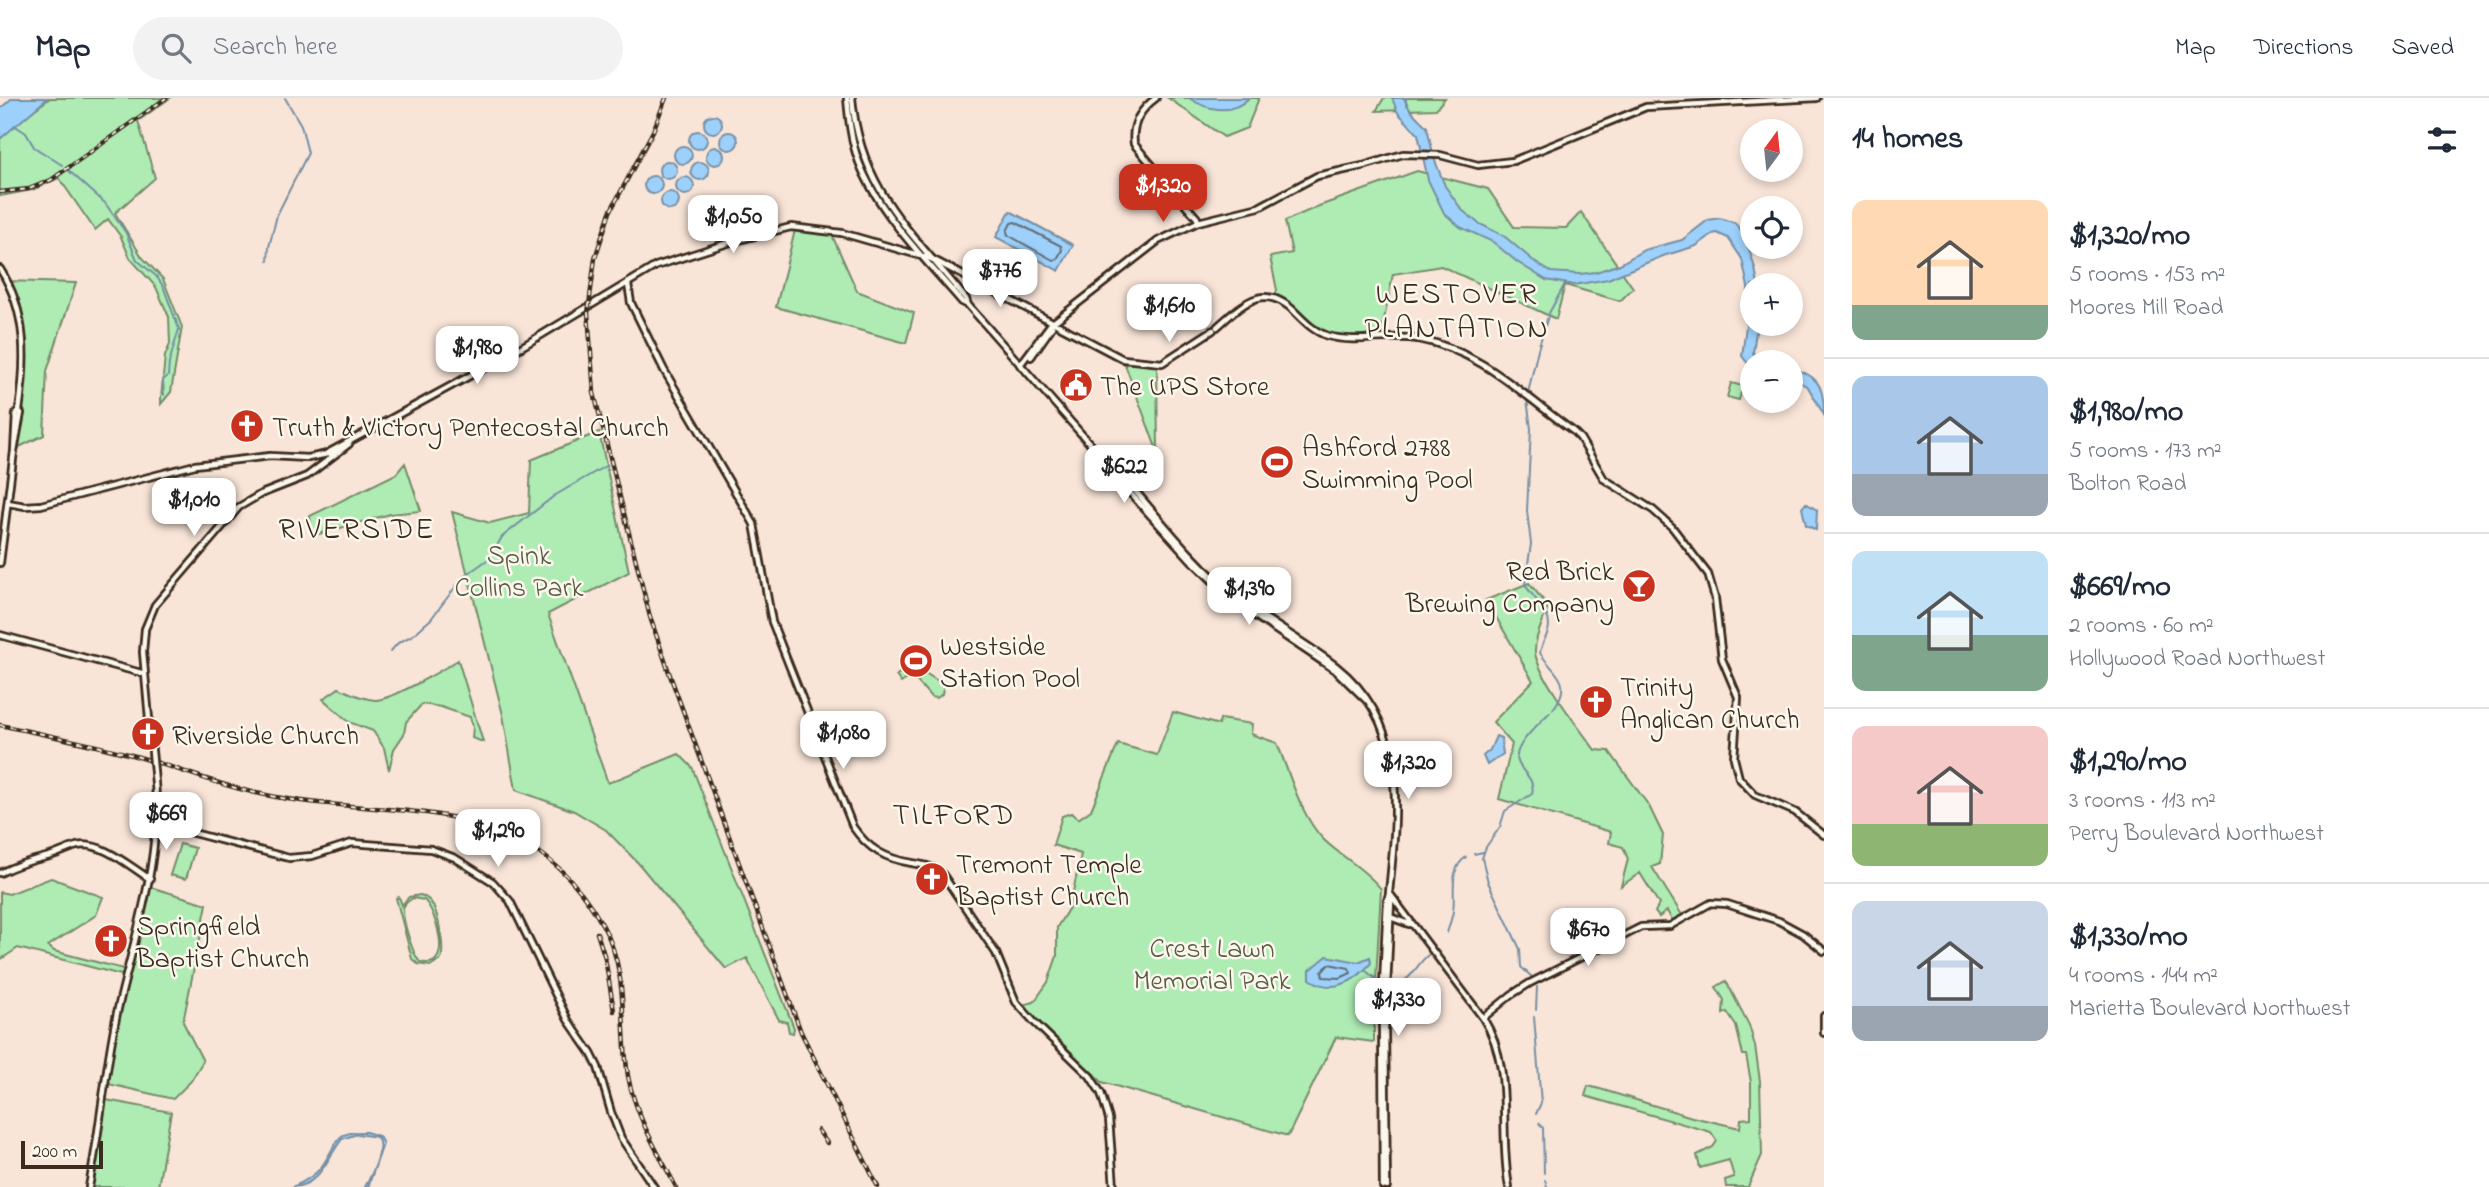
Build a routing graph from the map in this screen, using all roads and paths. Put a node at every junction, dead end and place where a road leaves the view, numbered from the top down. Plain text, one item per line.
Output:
1 (1156, 98) edge
2 (1817, 98) edge
3 (850, 101) edge
4 (1198, 222) junction
5 (908, 238) junction
6 (898, 249) junction
7 (923, 257) junction
8 (932, 259) junction
9 (0, 270) edge
10 (958, 272) junction
11 (952, 282) junction
12 (628, 284) junction
13 (968, 305) junction
14 (1054, 323) junction
15 (1020, 365) junction
16 (355, 439) junction
17 (348, 442) junction
18 (338, 452) junction
19 (326, 454) junction
20 (0, 500) edge
21 (8, 503) junction
22 (0, 563) edge
23 (0, 635) edge
24 (145, 674) junction
25 (155, 823) junction
26 (1824, 835) edge
27 (0, 873) edge
28 (150, 879) junction
29 (1389, 893) junction
30 (1390, 917) junction
31 (1413, 926) junction
32 (1824, 951) edge
33 (1824, 1016) edge
34 (1483, 1018) junction
35 (1824, 1033) edge
36 (89, 1187) edge
37 (654, 1187) edge
38 (1114, 1187) edge
39 (1385, 1187) edge
40 (1509, 1187) edge

1 - 4 street
2 - 4 street
3 - 5 street
3 - 8 street
4 - 14 street
5 - 6 street
5 - 7 street
6 - 7 street
6 - 12 street
7 - 8 street
7 - 13 street
8 - 10 street
8 - 11 street
9 - 21 street
10 - 11 street
10 - 14 street
11 - 13 street
12 - 16 street
12 - 38 street
13 - 15 street
14 - 15 street
14 - 26 street
15 - 29 street
16 - 17 street
16 - 18 street
17 - 18 street
17 - 19 street
18 - 19 street
18 - 24 street
19 - 21 street
20 - 21 street
21 - 22 street
23 - 24 street
24 - 25 street, bridge
25 - 28 street
25 - 37 street
27 - 28 street
28 - 36 street
29 - 30 street
29 - 31 street
29 - 39 street
30 - 31 street
30 - 39 street
31 - 34 street
32 - 34 street
33 - 35 street
34 - 40 street

